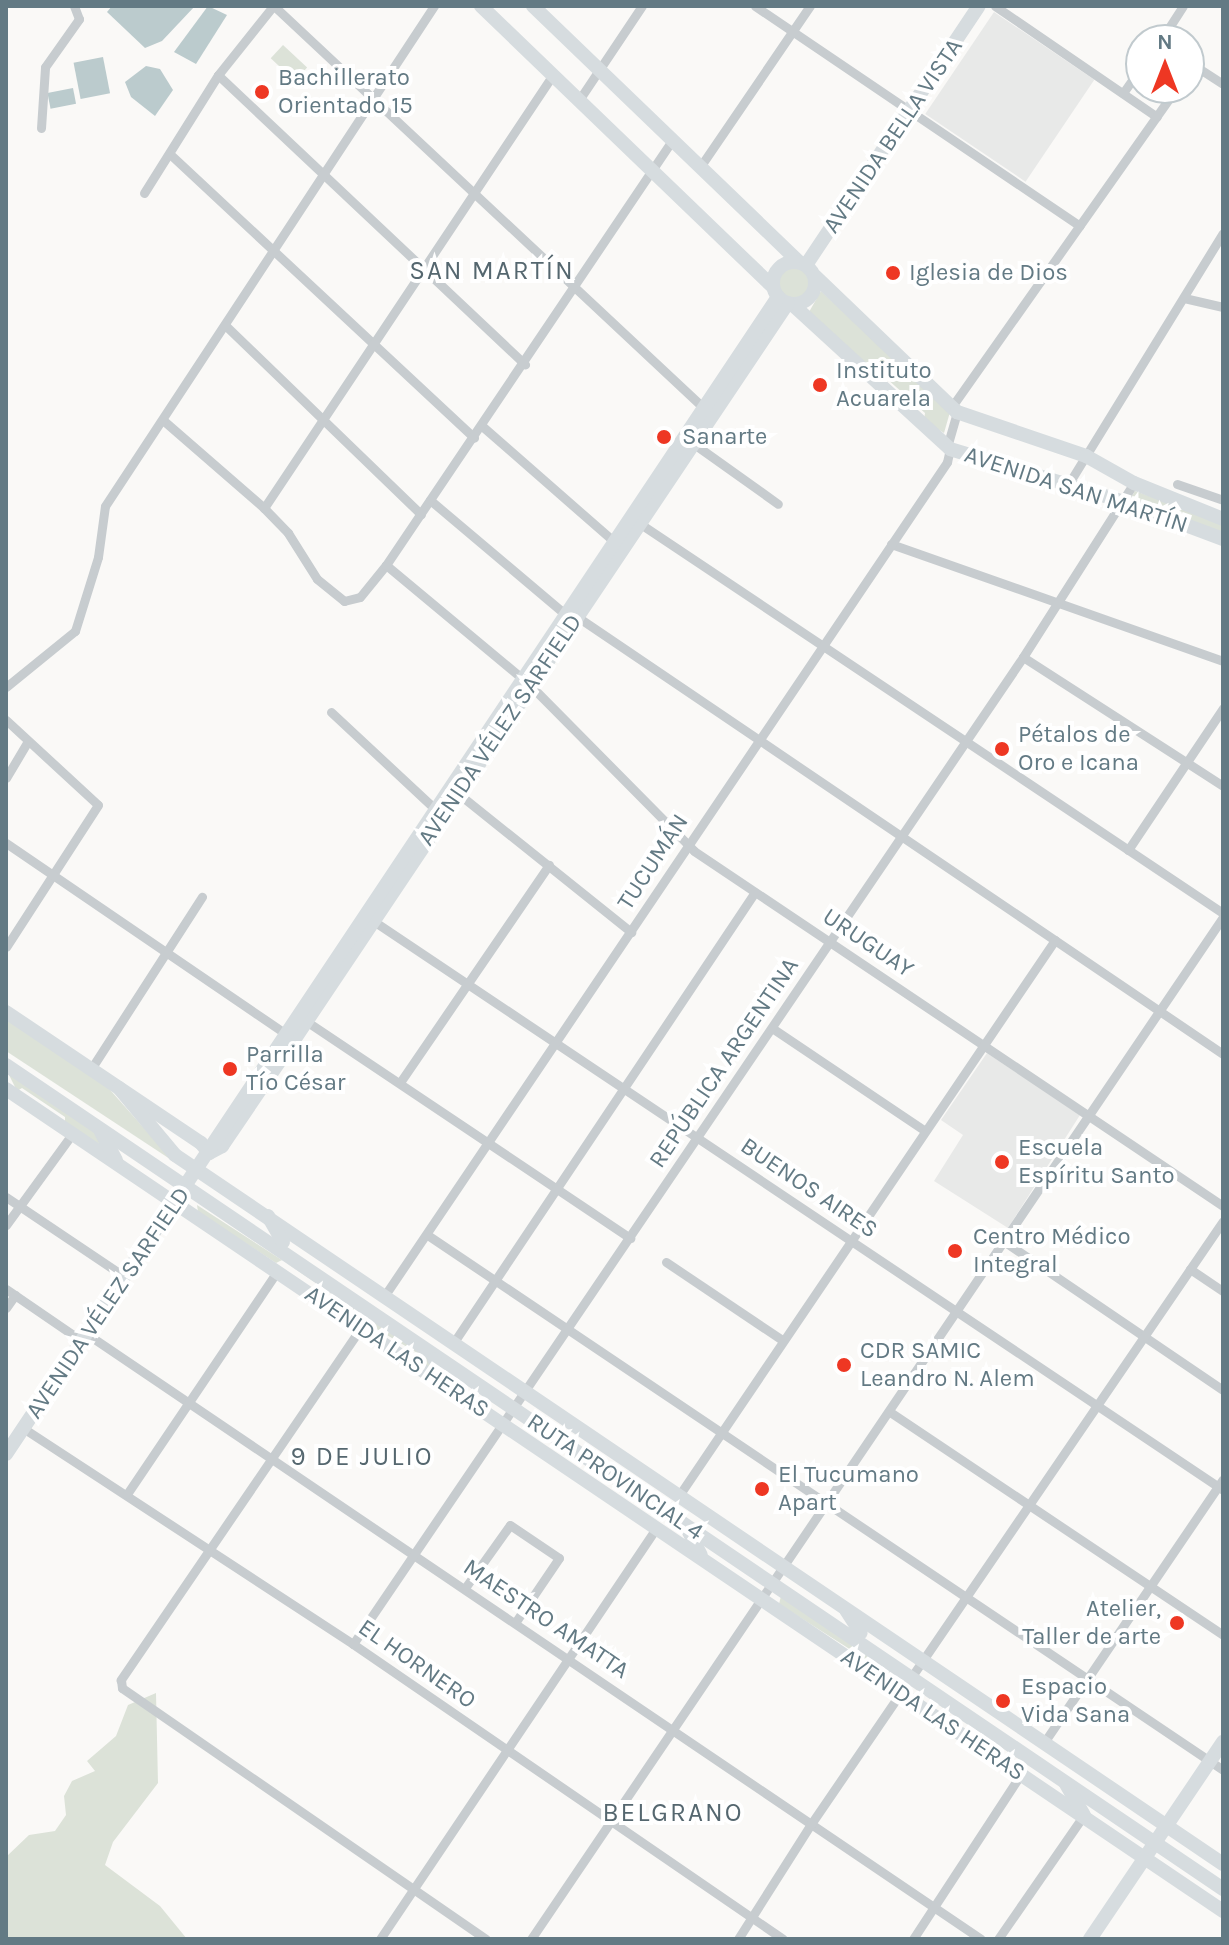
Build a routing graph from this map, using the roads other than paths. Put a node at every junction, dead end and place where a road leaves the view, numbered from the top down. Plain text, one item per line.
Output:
1 (74, 6) edge
2 (273, 6) edge
3 (434, 6) edge
4 (481, 6) edge
5 (533, 6) edge
6 (642, 6) edge
7 (755, 6) edge
8 (810, 6) edge
9 (979, 6) edge
10 (995, 6) edge
11 (1183, 6) edge
12 (1171, 24) edge
13 (793, 32) junction
14 (600, 68) junction
15 (1205, 74) edge
16 (218, 75) junction
17 (552, 76) junction
18 (1223, 84) edge
19 (1125, 90) edge
20 (1123, 93) junction
21 (371, 99) junction
22 (579, 100) junction
23 (1166, 104) edge
24 (910, 112) junction
25 (1157, 117) junction
26 (41, 128) dead end
27 (673, 139) junction
28 (172, 156) junction
29 (700, 167) junction
30 (652, 171) junction
31 (325, 175) junction
32 (144, 193) dead end
33 (473, 195) junction
34 (1080, 226) junction
35 (1223, 235) edge
36 (275, 251) junction
37 (807, 268) junction
38 (425, 271) junction
39 (575, 288) junction
40 (783, 297) junction
41 (1184, 298) junction
42 (1223, 307) edge
43 (226, 326) junction
44 (375, 346) junction
45 (525, 364) junction
46 (955, 409) junction
47 (708, 412) junction
48 (164, 421) junction
49 (324, 421) junction
50 (482, 426) junction
51 (474, 438) junction
52 (694, 444) junction
53 (948, 448) junction
54 (1086, 456) junction
55 (1134, 483) junction
56 (1177, 484) dead end
57 (1066, 488) junction
58 (430, 500) junction
59 (1223, 500) edge
60 (1124, 502) junction
61 (778, 504) dead end
62 (264, 508) junction
63 (421, 514) junction
64 (1223, 519) edge
65 (639, 523) junction
66 (1223, 539) edge
67 (891, 544) junction
68 (617, 545) junction
69 (386, 565) junction
70 (1058, 604) junction
71 (571, 615) junction
72 (821, 646) junction
73 (1023, 657) junction
74 (1223, 661) edge
75 (525, 682) junction
76 (6, 687) edge
77 (1223, 708) edge
78 (331, 712) dead end
79 (6, 720) edge
80 (28, 741) junction
81 (757, 741) junction
82 (966, 741) junction
83 (1188, 763) junction
84 (6, 778) edge
85 (1223, 786) edge
86 (454, 790) junction
87 (439, 812) junction
88 (899, 837) junction
89 (6, 843) edge
90 (688, 845) junction
91 (1128, 850) junction
92 (549, 865) junction
93 (53, 876) junction
94 (755, 892) junction
95 (202, 897) dead end
96 (1223, 915) edge
97 (368, 917) junction
98 (631, 932) junction
99 (1055, 940) junction
100 (829, 941) junction
101 (6, 947) edge
102 (169, 954) junction
103 (467, 982) junction
104 (1159, 1011) junction
105 (6, 1012) edge
106 (302, 1018) junction
107 (772, 1028) junction
108 (290, 1037) junction
109 (558, 1044) junction
110 (982, 1044) junction
111 (6, 1054) edge
112 (1223, 1054) edge
113 (6, 1065) edge
114 (91, 1069) junction
115 (401, 1081) junction
116 (626, 1087) junction
117 (119, 1088) junction
118 (6, 1089) edge
119 (1088, 1116) junction
120 (99, 1128) junction
121 (925, 1131) junction
122 (72, 1134) junction
123 (698, 1138) junction
124 (490, 1141) junction
125 (209, 1153) junction
126 (116, 1160) junction
127 (192, 1179) junction
128 (558, 1190) junction
129 (6, 1197) edge
130 (176, 1204) junction
131 (20, 1206) junction
132 (1223, 1206) edge
133 (268, 1216) junction
134 (1223, 1221) edge
135 (6, 1225) edge
136 (429, 1236) junction
137 (630, 1238) junction
138 (851, 1239) junction
139 (283, 1242) junction
140 (1005, 1242) junction
141 (666, 1262) dead end
142 (1190, 1269) junction
143 (277, 1272) junction
144 (125, 1277) junction
145 (497, 1282) junction
146 (1223, 1291) edge
147 (10, 1292) edge
148 (385, 1295) junction
149 (6, 1308) edge
150 (957, 1311) junction
151 (360, 1329) junction
152 (568, 1330) junction
153 (1143, 1336) junction
154 (85, 1338) junction
155 (782, 1340) junction
156 (454, 1342) junction
157 (429, 1351) junction
158 (450, 1384) junction
159 (1223, 1390) edge
160 (519, 1400) junction
161 (189, 1404) junction
162 (1099, 1408) junction
163 (890, 1412) junction
164 (503, 1423) junction
165 (23, 1428) junction
166 (720, 1433) junction
167 (6, 1454) edge
168 (272, 1457) junction
169 (1221, 1485) edge
170 (127, 1494) junction
171 (680, 1494) junction
172 (828, 1504) junction
173 (1029, 1506) junction
174 (685, 1524) junction
175 (656, 1528) junction
176 (212, 1550) junction
177 (413, 1552) junction
178 (701, 1555) junction
179 (779, 1576) junction
180 (1150, 1586) junction
181 (465, 1588) junction
182 (968, 1597) junction
183 (763, 1599) junction
184 (846, 1610) junction
185 (515, 1623) junction
186 (861, 1633) junction
187 (1223, 1635) edge
188 (353, 1644) junction
189 (567, 1658) junction
190 (918, 1671) junction
191 (1087, 1678) junction
192 (901, 1694) junction
193 (674, 1729) junction
194 (1223, 1742) edge
195 (1043, 1744) junction
196 (507, 1752) junction
197 (1217, 1765) edge
198 (1021, 1774) junction
199 (1063, 1781) junction
200 (1084, 1815) junction
201 (613, 1822) junction
202 (811, 1824) junction
203 (1160, 1835) junction
204 (1144, 1858) junction
205 (1223, 1864) edge
206 (1223, 1877) edge
207 (415, 1888) junction
208 (1223, 1889) edge
209 (935, 1906) junction
210 (1223, 1911) edge
211 (752, 1918) junction
212 (380, 1939) edge
213 (486, 1939) edge
214 (531, 1939) edge
215 (738, 1939) edge
216 (783, 1939) edge
217 (913, 1939) edge
218 (981, 1939) edge
219 (998, 1939) edge
220 (1090, 1939) edge

1 - 26 street
2 - 16 street
2 - 21 street
3 - 21 street
4 - 17 main road, AVENIDA SAN MARTÍN
5 - 14 main road, AVENIDA SAN MARTÍN
6 - 14 street
7 - 13 street
8 - 13 street
9 - 24 main road, AVENIDA BELLA VISTA
10 - 20 street
11 - 12 street
13 - 24 street
13 - 29 street
14 - 22 street
14 - 27 main road, AVENIDA SAN MARTÍN
15 - 18 street
16 - 28 street
16 - 31 street
17 - 22 main road, AVENIDA SAN MARTÍN
17 - 33 street
19 - 20 street
20 - 25 street
21 - 31 street
21 - 33 street
22 - 30 main road, AVENIDA SAN MARTÍN
23 - 25 street, TUCUMÁN
24 - 34 street
24 - 37 main road, AVENIDA BELLA VISTA
25 - 34 street, TUCUMÁN
27 - 29 main road, AVENIDA SAN MARTÍN
27 - 30 street
28 - 32 street
28 - 36 street
29 - 37 main road, AVENIDA SAN MARTÍN
30 - 39 street
30 - 40 main road, AVENIDA SAN MARTÍN
31 - 36 street
31 - 38 street
33 - 38 street
33 - 39 street
34 - 46 street, TUCUMÁN
35 - 41 street
36 - 43 street
36 - 44 street
37 - 40 main road
37 - 40 main road
37 - 46 main road, AVENIDA SAN MARTÍN
38 - 44 street
38 - 45 street
39 - 45 street
39 - 47 street
40 - 47 main road, AVENIDA VÉLEZ SARFIELD
40 - 53 main road, AVENIDA SAN MARTÍN
41 - 42 street
41 - 54 street
43 - 48 street
43 - 49 street
44 - 49 street
44 - 51 street
45 - 50 street
46 - 53 street, TUCUMÁN
46 - 54 main road, AVENIDA SAN MARTÍN
47 - 52 main road, AVENIDA VÉLEZ SARFIELD
47 - 68 main road, AVENIDA VÉLEZ SARFIELD
48 - 62 street
48 - 76 street
49 - 62 street
49 - 63 street
50 - 51 street
50 - 68 street
51 - 58 street
52 - 61 street
52 - 65 main road, AVENIDA VÉLEZ SARFIELD
53 - 57 main road, AVENIDA SAN MARTÍN
53 - 67 street, TUCUMÁN
54 - 55 main road, AVENIDA SAN MARTÍN
54 - 57 street
55 - 60 street, REPÚBLICA ARGENTINA
55 - 64 main road, AVENIDA SAN MARTÍN
56 - 59 street
57 - 60 main road, AVENIDA SAN MARTÍN
58 - 63 street
58 - 71 street
60 - 66 main road, AVENIDA SAN MARTÍN
60 - 70 street, REPÚBLICA ARGENTINA
62 - 69 street
63 - 69 street
65 - 68 main road, AVENIDA VÉLEZ SARFIELD
65 - 72 street
67 - 70 street
67 - 72 street, TUCUMÁN
68 - 71 main road, AVENIDA VÉLEZ SARFIELD
69 - 75 street, URUGUAY
70 - 73 street, REPÚBLICA ARGENTINA
70 - 74 street
71 - 75 main road, AVENIDA VÉLEZ SARFIELD
71 - 81 street
72 - 81 street, TUCUMÁN
72 - 82 street
73 - 82 street, REPÚBLICA ARGENTINA
73 - 83 street
75 - 86 main road, AVENIDA VÉLEZ SARFIELD
75 - 90 street, URUGUAY
77 - 83 street
78 - 87 street
79 - 80 street
80 - 84 street
80 - 93 street
81 - 88 street
81 - 90 street, TUCUMÁN
82 - 88 street, REPÚBLICA ARGENTINA
82 - 91 street
83 - 85 street
83 - 91 street
86 - 87 main road, AVENIDA VÉLEZ SARFIELD
86 - 92 street
87 - 97 main road, AVENIDA VÉLEZ SARFIELD
88 - 99 street
88 - 100 street, REPÚBLICA ARGENTINA
89 - 93 street
90 - 94 street, URUGUAY
90 - 98 street, TUCUMÁN
91 - 96 street
92 - 98 street
92 - 103 street
93 - 101 street
93 - 102 street
94 - 100 street, URUGUAY
94 - 116 street
95 - 102 street
96 - 104 street
97 - 103 street, BUENOS AIRES
97 - 106 main road, AVENIDA VÉLEZ SARFIELD
98 - 109 street, TUCUMÁN
99 - 104 street
99 - 110 street
100 - 107 street, REPÚBLICA ARGENTINA
100 - 110 street, URUGUAY
102 - 108 street
102 - 114 street
103 - 109 street, BUENOS AIRES
103 - 115 street
104 - 112 street
104 - 119 street
105 - 114 main road
106 - 108 main road, AVENIDA VÉLEZ SARFIELD
106 - 115 street
107 - 121 street
107 - 123 street, REPÚBLICA ARGENTINA
108 - 125 main road, AVENIDA VÉLEZ SARFIELD
109 - 116 street, BUENOS AIRES
109 - 124 street, TUCUMÁN
110 - 119 street, URUGUAY
110 - 121 street
111 - 127 main road, RUTA PROVINCIAL 4
113 - 120 main road, RUTA PROVINCIAL 4
114 - 117 main road
115 - 124 street
116 - 123 street, BUENOS AIRES
116 - 128 street
117 - 125 main road
117 - 127 main road
118 - 122 main road, AVENIDA LAS HERAS
119 - 132 street, URUGUAY
119 - 140 street
120 - 126 main road
120 - 127 main road, RUTA PROVINCIAL 4
121 - 138 street
122 - 126 main road, AVENIDA LAS HERAS
122 - 131 street
123 - 137 street, REPÚBLICA ARGENTINA
123 - 138 street, BUENOS AIRES
124 - 128 street
124 - 136 street, TUCUMÁN
125 - 127 main road, AVENIDA VÉLEZ SARFIELD
126 - 130 main road, AVENIDA LAS HERAS
127 - 130 main road, AVENIDA VÉLEZ SARFIELD
127 - 133 main road, AVENIDA LAS HERAS
127 - 139 main road, RUTA PROVINCIAL 4
127 - 157 main road, RUTA PROVINCIAL 4
128 - 137 street
128 - 145 street
129 - 131 street
130 - 143 main road, AVENIDA LAS HERAS
130 - 144 main road, AVENIDA VÉLEZ SARFIELD
131 - 135 street
131 - 144 street
133 - 139 main road
133 - 148 main road, AVENIDA LAS HERAS
134 - 142 street
136 - 145 street
136 - 148 street, TUCUMÁN
137 - 152 street, REPÚBLICA ARGENTINA
138 - 150 street, BUENOS AIRES
138 - 155 street
139 - 160 main road, RUTA PROVINCIAL 4
140 - 150 street
140 - 153 street
141 - 155 street
142 - 146 street
142 - 153 street
143 - 151 main road, AVENIDA LAS HERAS
143 - 161 street
144 - 154 main road, AVENIDA VÉLEZ SARFIELD
145 - 152 street
145 - 156 street
147 - 149 street
147 - 154 street
148 - 156 main road, AVENIDA LAS HERAS
150 - 162 street, BUENOS AIRES
150 - 163 street
151 - 158 main road, AVENIDA LAS HERAS
151 - 168 street
152 - 160 street, REPÚBLICA ARGENTINA
152 - 166 street
153 - 159 street
153 - 162 street
154 - 161 street, MAESTRO AMATTA
154 - 165 main road, AVENIDA VÉLEZ SARFIELD
155 - 166 street
156 - 160 main road, AVENIDA LAS HERAS
157 - 158 main road
157 - 160 main road, RUTA PROVINCIAL 4
158 - 164 main road, AVENIDA LAS HERAS
160 - 164 street, REPÚBLICA ARGENTINA
160 - 171 main road, AVENIDA LAS HERAS
160 - 174 main road, RUTA PROVINCIAL 4
160 - 179 main road, RUTA PROVINCIAL 4
161 - 168 street, MAESTRO AMATTA
161 - 170 street
162 - 169 street, BUENOS AIRES
162 - 173 street
163 - 172 street
163 - 173 street
164 - 175 main road, AVENIDA LAS HERAS
164 - 177 street, REPÚBLICA ARGENTINA
165 - 167 main road, AVENIDA VÉLEZ SARFIELD
165 - 170 street, EL HORNERO
166 - 171 street
166 - 172 street
168 - 176 street
168 - 177 street, MAESTRO AMATTA
169 - 180 street
170 - 176 street, EL HORNERO
171 - 179 main road, AVENIDA LAS HERAS
172 - 179 street
172 - 182 street
173 - 180 street
173 - 182 street
174 - 178 main road
174 - 179 main road, RUTA PROVINCIAL 4
175 - 178 main road, AVENIDA LAS HERAS
175 - 189 street
176 - 188 street, EL HORNERO
176 - 207 street
177 - 181 street, MAESTRO AMATTA
177 - 188 street, REPÚBLICA ARGENTINA
178 - 183 main road, AVENIDA LAS HERAS
179 - 183 street
179 - 184 main road, AVENIDA LAS HERAS
179 - 186 main road, RUTA PROVINCIAL 4
179 - 190 main road, RUTA PROVINCIAL 4
180 - 187 street
180 - 191 street
181 - 185 street, MAESTRO AMATTA
181 - 185 street
182 - 190 street
182 - 191 street
183 - 192 main road, AVENIDA LAS HERAS
183 - 193 street
184 - 186 main road
184 - 190 main road, AVENIDA LAS HERAS
185 - 189 street, MAESTRO AMATTA
186 - 190 main road, RUTA PROVINCIAL 4
188 - 196 street, EL HORNERO
189 - 193 street, MAESTRO AMATTA
189 - 196 street
190 - 192 street
190 - 195 main road, AVENIDA LAS HERAS
190 - 199 main road, RUTA PROVINCIAL 4
190 - 203 main road, RUTA PROVINCIAL 4
191 - 195 street
191 - 197 street
192 - 198 main road, AVENIDA LAS HERAS
192 - 202 street
193 - 201 street
193 - 202 street, MAESTRO AMATTA
194 - 197 main road
195 - 203 main road, AVENIDA LAS HERAS
196 - 201 street, EL HORNERO
196 - 207 street
197 - 203 main road
198 - 200 main road, AVENIDA LAS HERAS
198 - 209 street
199 - 200 main road
199 - 203 main road, RUTA PROVINCIAL 4
200 - 204 main road, AVENIDA LAS HERAS
200 - 219 street
201 - 211 street, EL HORNERO
201 - 214 street
202 - 209 street, MAESTRO AMATTA
202 - 211 street
203 - 204 main road
203 - 205 main road
203 - 206 main road, RUTA PROVINCIAL 4
203 - 208 main road, RUTA PROVINCIAL 4
204 - 210 main road, AVENIDA LAS HERAS
204 - 220 main road
207 - 212 street
207 - 213 street
209 - 217 street
209 - 218 street, MAESTRO AMATTA
211 - 215 street
211 - 216 street, EL HORNERO

